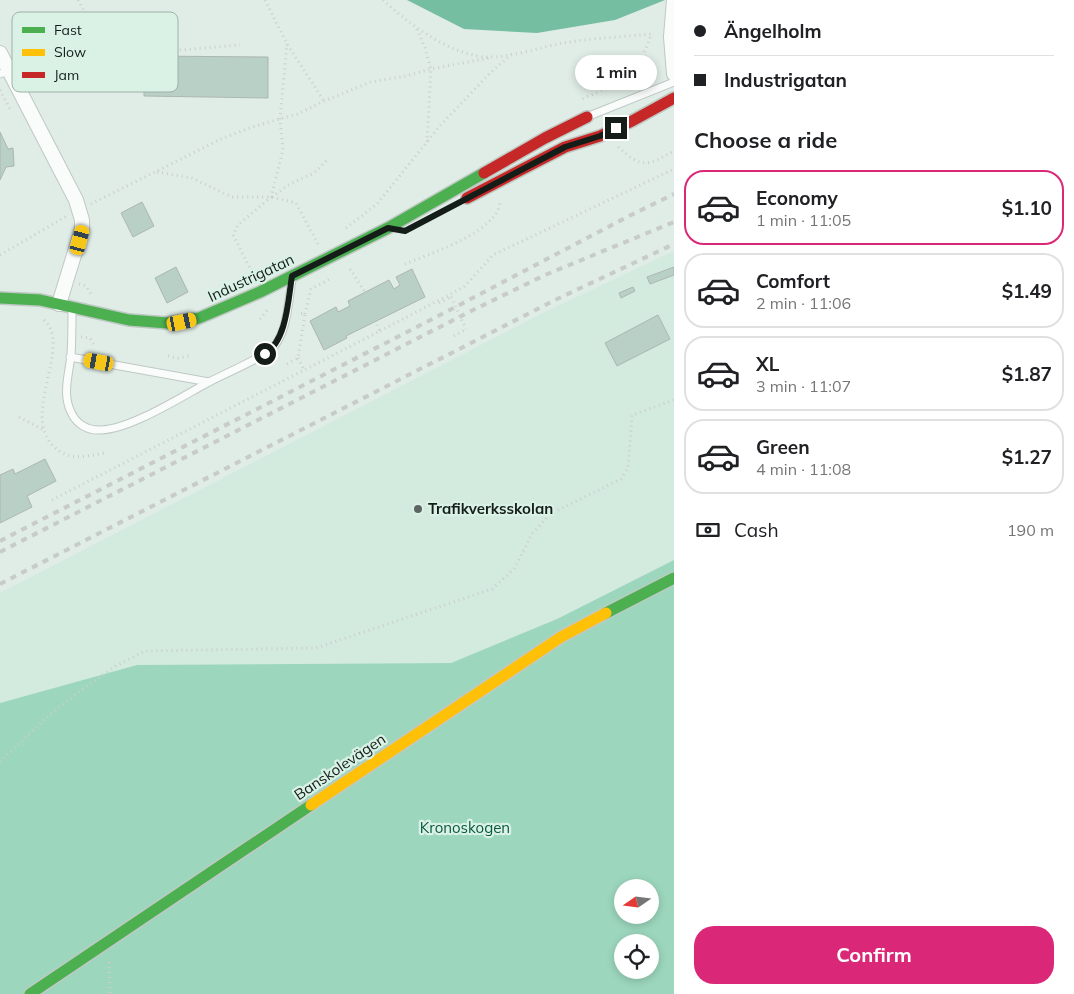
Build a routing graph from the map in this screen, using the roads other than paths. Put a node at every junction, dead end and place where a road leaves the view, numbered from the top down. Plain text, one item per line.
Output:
1 (674, 0) edge
2 (0, 53) edge
3 (4, 72) edge
4 (674, 74) edge
5 (674, 82) edge
6 (12, 86) edge
7 (15, 92) edge
8 (674, 98) edge
9 (587, 117) joint
10 (456, 205) dead end
11 (388, 228) junction
12 (405, 231) dead end
13 (292, 276) junction
14 (0, 298) edge
15 (66, 305) junction
16 (70, 357) junction
17 (209, 382) junction
18 (674, 578) edge
19 (30, 994) edge

1 - 4 street
2 - 3 street
3 - 6 street
5 - 9 lane, Industrigatan
7 - 15 street
8 - 10 street
9 - 11 street, Industrigatan
11 - 12 street
11 - 13 street, Industrigatan
13 - 15 street, Industrigatan
13 - 17 lane
14 - 15 street, Industrigatan
15 - 16 lane
16 - 17 lane
16 - 17 lane
18 - 19 street, Banskolevägen

